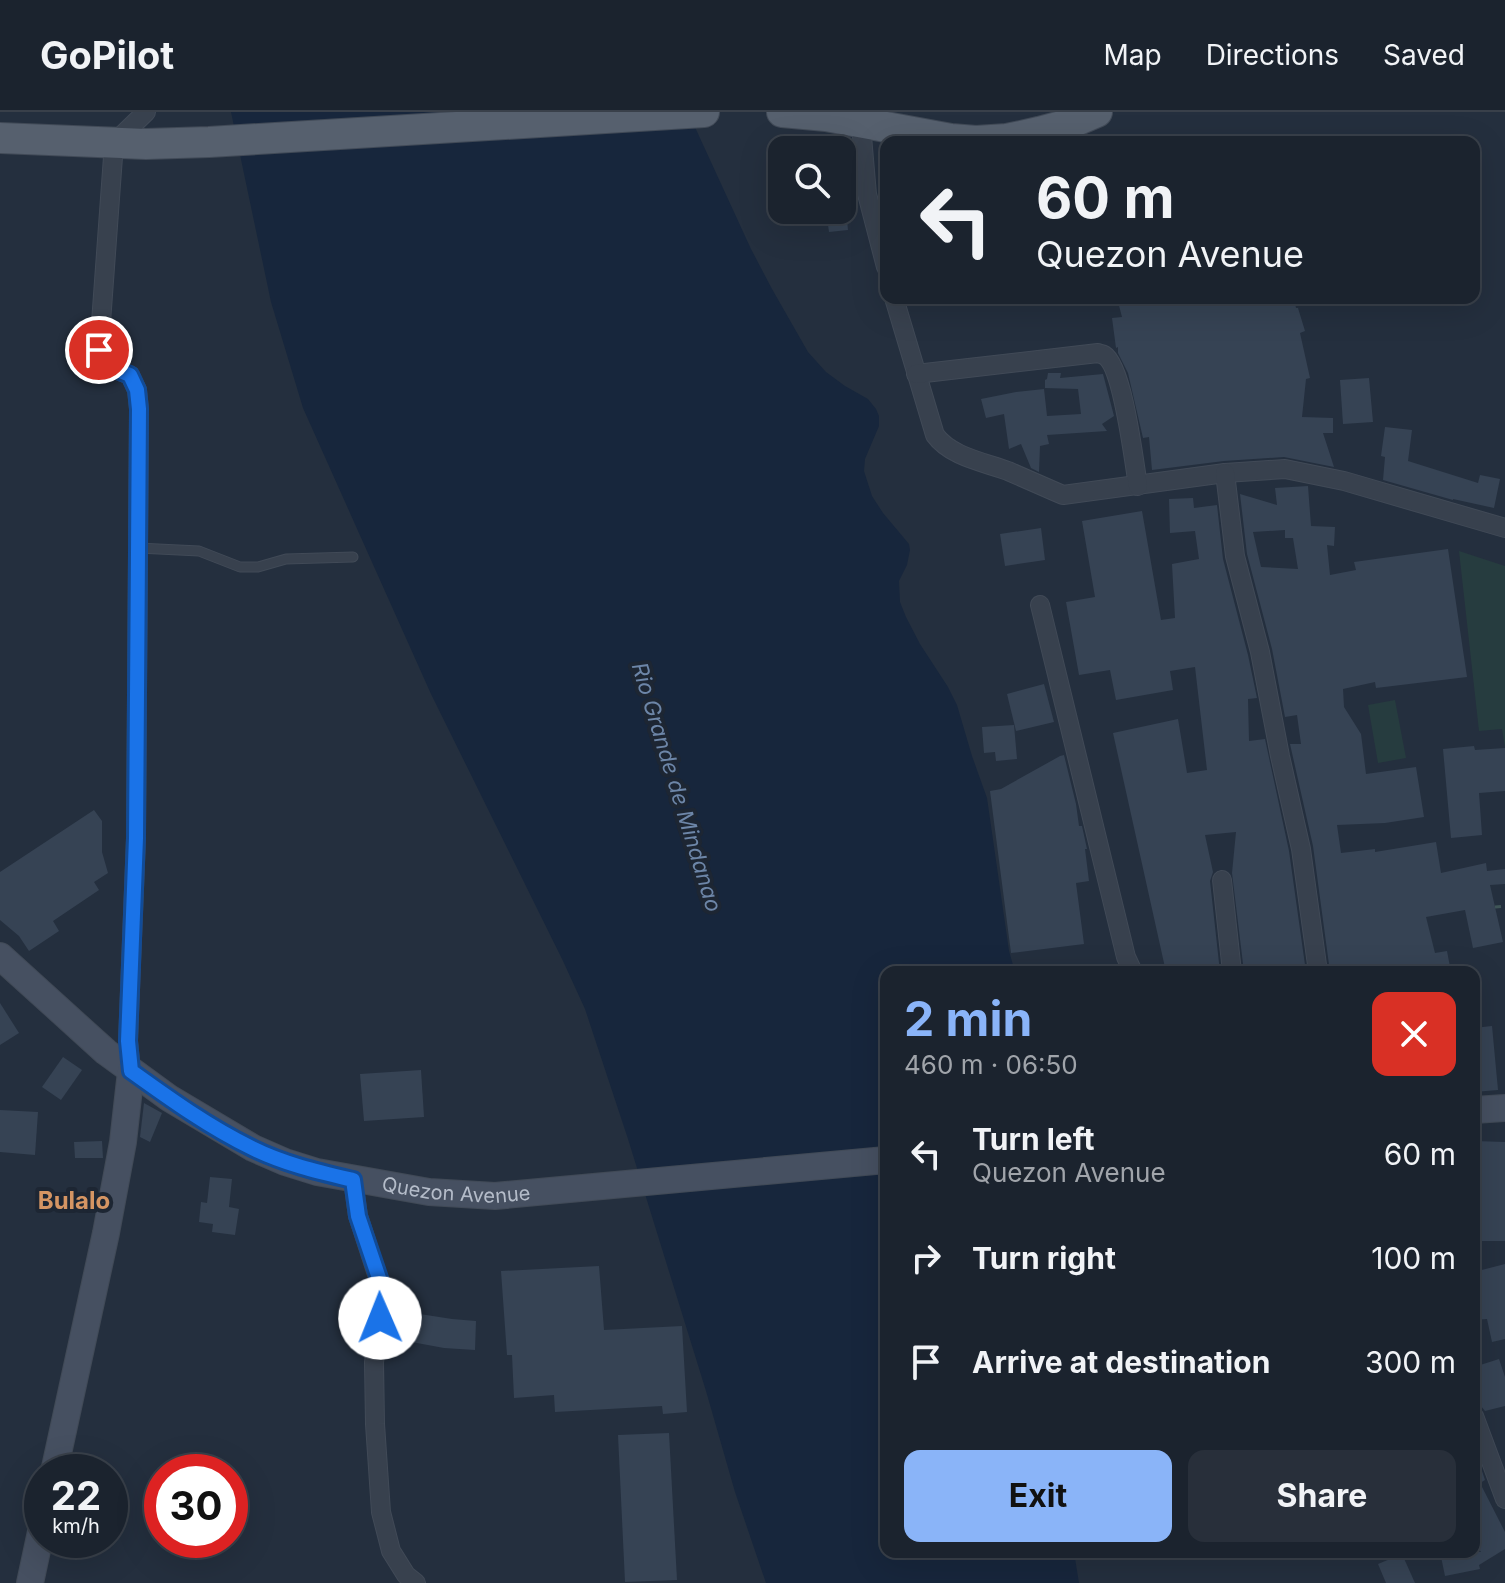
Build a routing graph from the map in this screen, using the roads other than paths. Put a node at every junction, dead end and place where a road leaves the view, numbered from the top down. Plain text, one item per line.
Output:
1 (146, 112) edge
2 (704, 112) edge
3 (782, 112) edge
4 (1097, 112) edge
5 (861, 117) edge
6 (939, 136) edge
7 (1021, 136) edge
8 (0, 138) edge
9 (114, 143) junction
10 (880, 244) edge
11 (896, 304) edge
12 (916, 374) junction
13 (1225, 473) junction
14 (1138, 486) junction
15 (1505, 528) edge
16 (138, 548) junction
17 (353, 557) dead end
18 (1040, 605) dead end
19 (1222, 880) dead end
20 (0, 956) edge
21 (1130, 966) edge
22 (1231, 966) edge
23 (1317, 966) edge
24 (131, 1071) junction
25 (1505, 1108) edge
26 (1480, 1110) edge
27 (880, 1161) edge
28 (353, 1180) junction
29 (1480, 1432) edge
30 (58, 1454) edge
31 (1505, 1499) edge
32 (35, 1558) edge
33 (30, 1583) edge
34 (416, 1583) edge

1 - 9 street
2 - 9 main road
3 - 5 main road
4 - 7 main road
5 - 6 main road
5 - 10 street
8 - 9 main road
9 - 16 street
11 - 12 street
12 - 14 street
12 - 14 street
13 - 14 street
13 - 15 street
13 - 23 street
16 - 17 lane
16 - 24 street
18 - 21 street
19 - 22 street
20 - 24 street, Quezon Avenue
24 - 28 street, Quezon Avenue
24 - 30 street
25 - 26 street
27 - 28 street, Quezon Avenue
28 - 34 street
29 - 31 street
32 - 33 street

